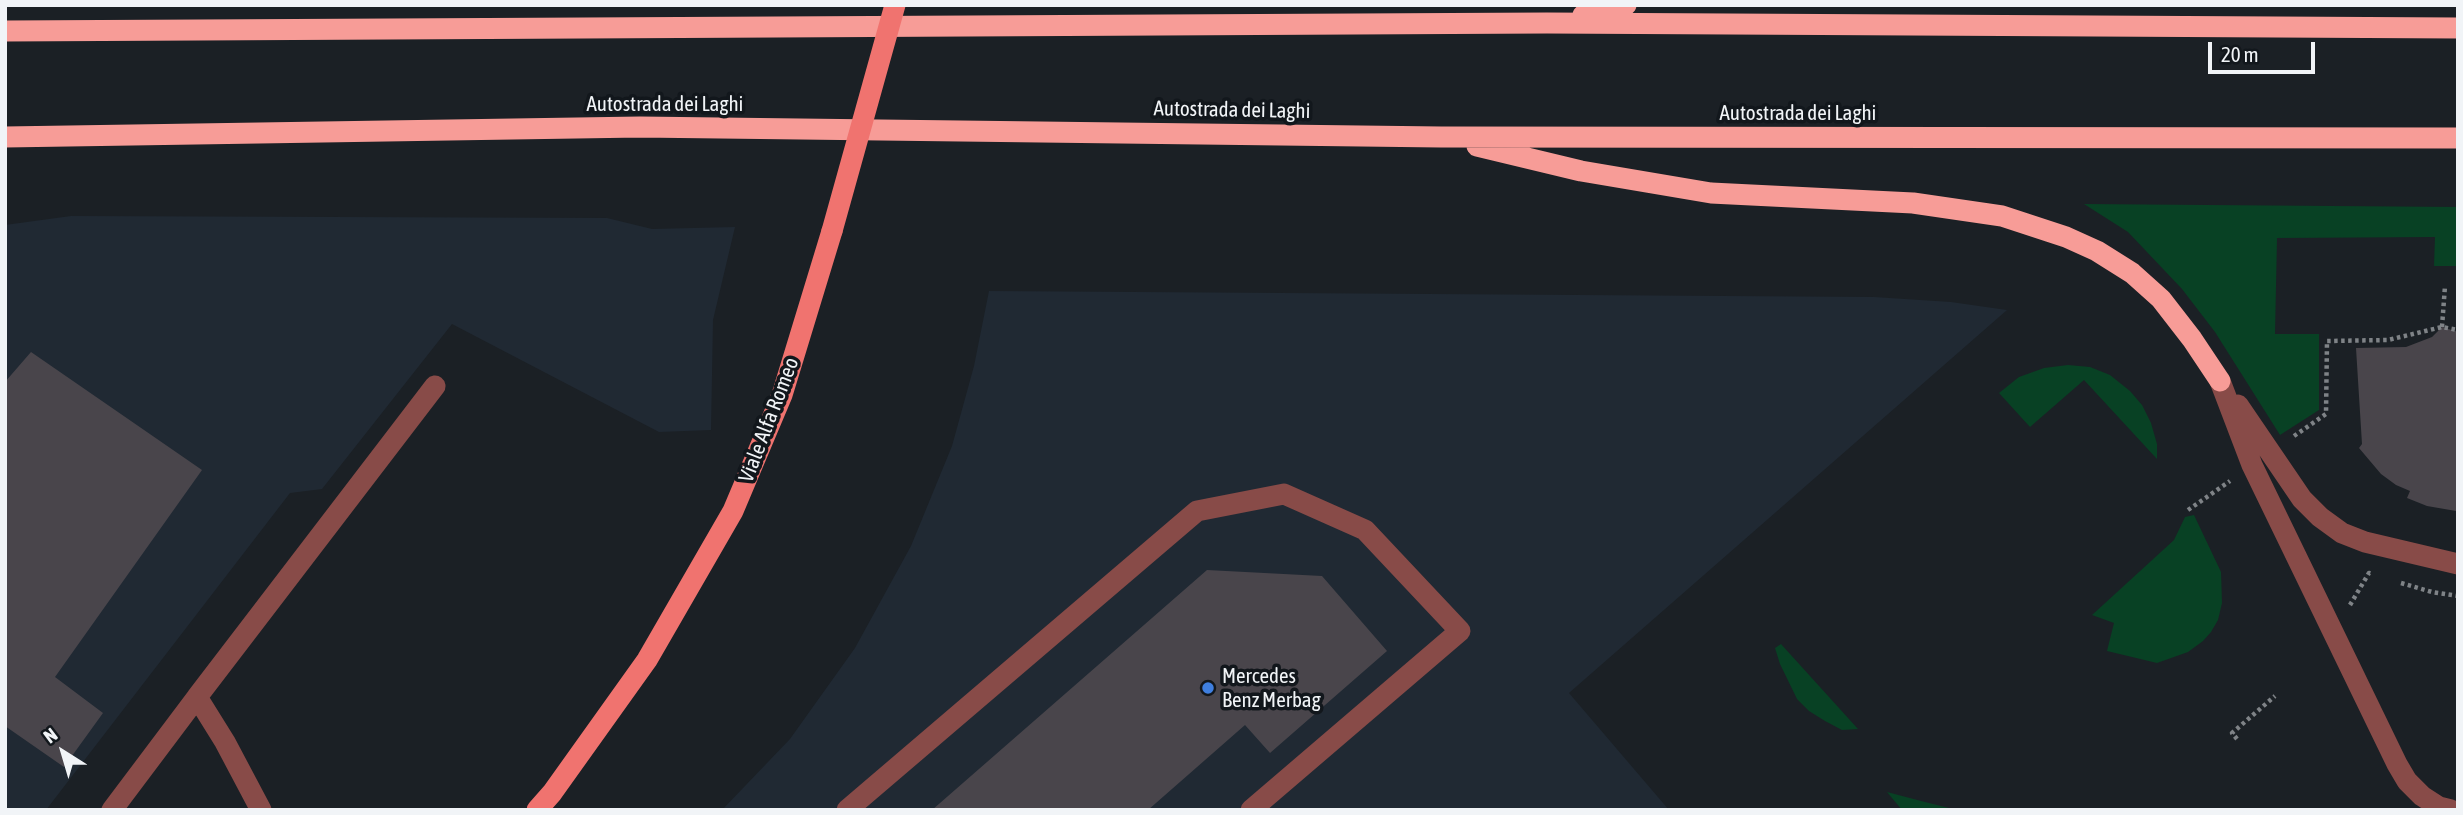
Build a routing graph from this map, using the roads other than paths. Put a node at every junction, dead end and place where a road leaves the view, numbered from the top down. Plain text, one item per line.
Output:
1 (895, 5) edge
2 (1626, 5) edge
3 (1547, 23) junction
4 (2458, 28) edge
5 (5, 31) edge
6 (5, 137) edge
7 (1441, 137) junction
8 (2458, 138) edge
9 (2220, 381) junction
10 (435, 386) dead end
11 (2458, 564) edge
12 (197, 697) junction
13 (549, 801) edge
14 (112, 810) edge
15 (261, 810) edge
16 (537, 810) edge
17 (847, 810) edge
18 (1251, 810) edge
19 (2451, 810) edge

1 - 13 main road, Viale Alfa Romeo, bridge
2 - 3 highway
3 - 4 highway
3 - 5 highway
6 - 7 highway, Autostrada dei Laghi
7 - 8 highway, Autostrada dei Laghi
7 - 9 highway
9 - 11 lane
9 - 19 lane
10 - 12 lane
12 - 14 lane
12 - 15 lane
13 - 16 main road, Viale Alfa Romeo
17 - 18 lane

